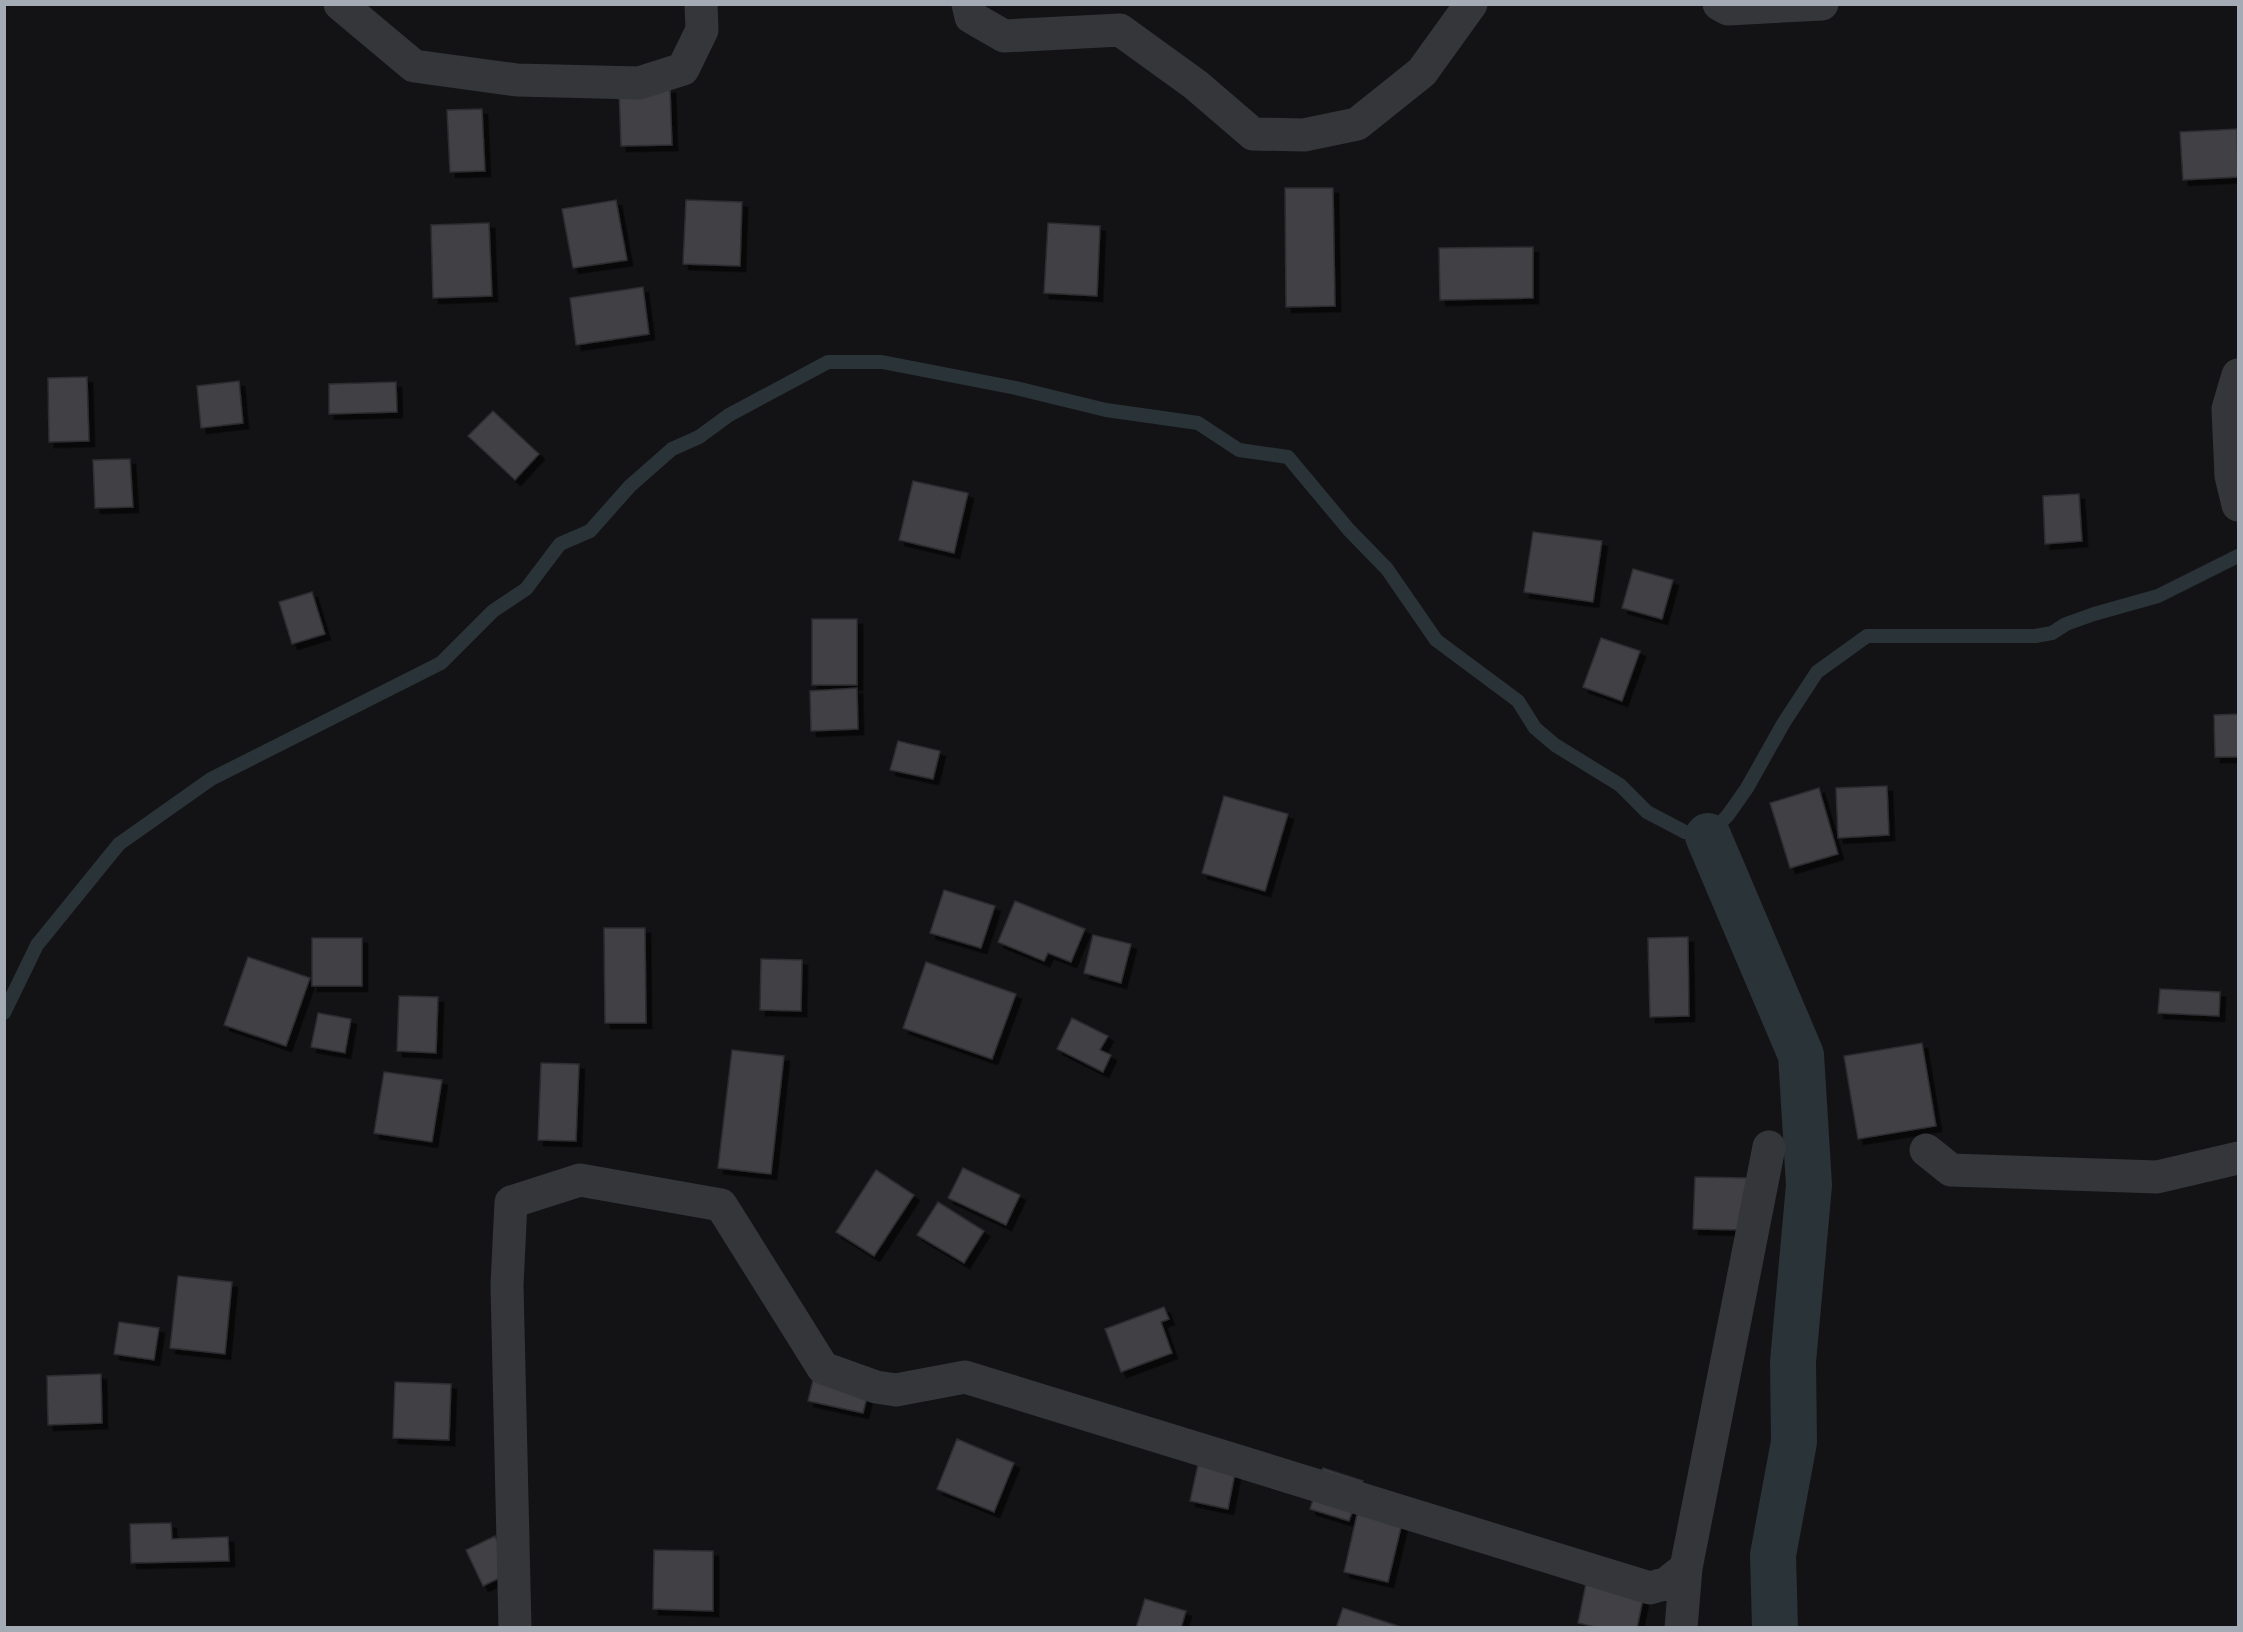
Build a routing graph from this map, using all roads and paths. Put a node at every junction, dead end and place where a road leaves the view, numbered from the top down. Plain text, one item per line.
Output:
1 (339, 4) edge
2 (701, 4) edge
3 (968, 4) edge
4 (1471, 4) edge
5 (1719, 4) edge
6 (1822, 4) edge
7 (2238, 375) edge
8 (2238, 505) edge
9 (1769, 1146) dead end
10 (1926, 1150) dead end
11 (2238, 1158) edge
12 (1686, 1568) junction
13 (515, 1628) edge
14 (1681, 1628) edge

1 - 2 street
3 - 4 street
5 - 6 street
7 - 8 street
9 - 12 street
10 - 11 street
12 - 13 street
12 - 14 street

